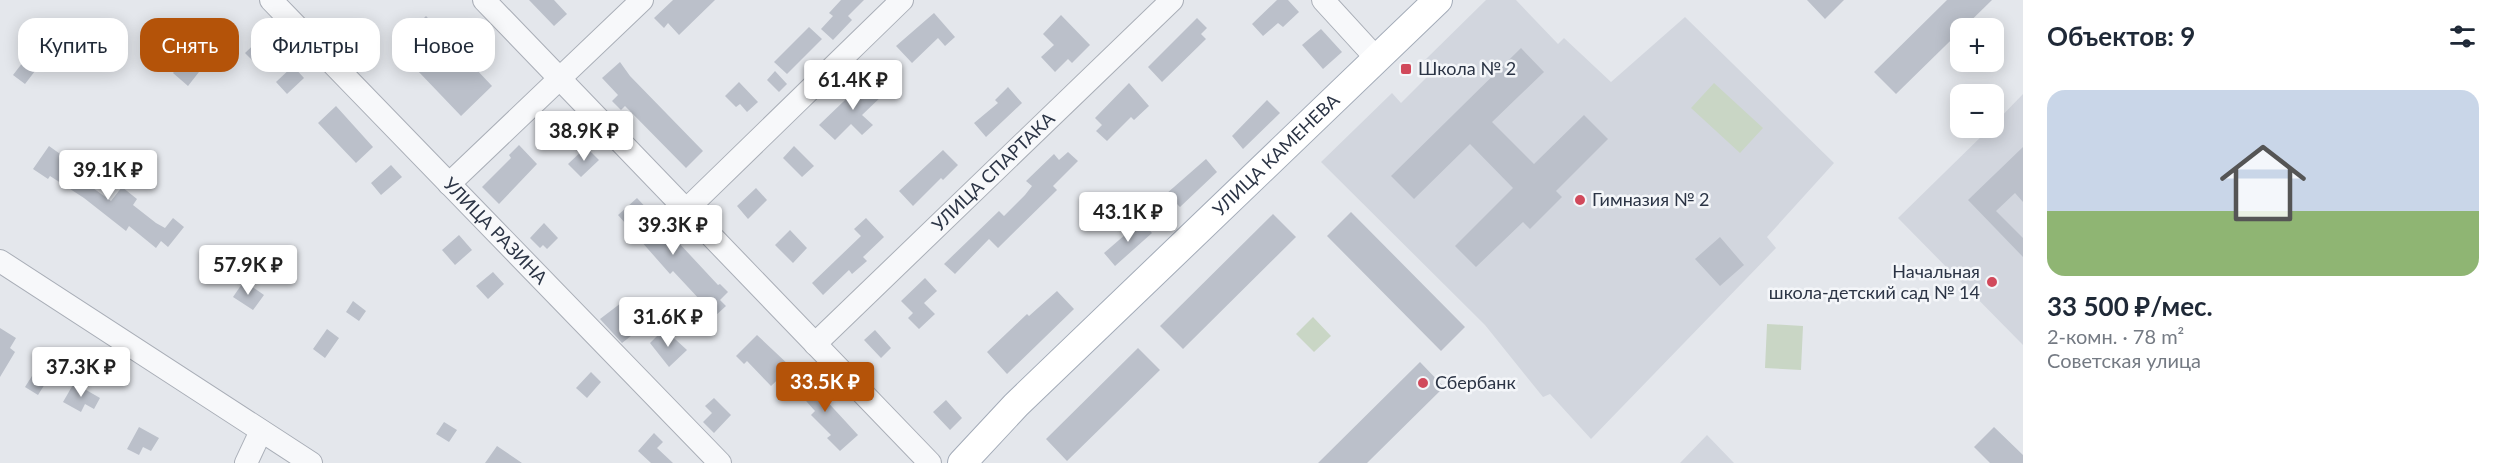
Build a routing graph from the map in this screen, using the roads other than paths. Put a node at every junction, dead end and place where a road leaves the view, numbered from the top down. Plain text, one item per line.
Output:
1 (271, 0) edge
2 (484, 0) edge
3 (642, 0) edge
4 (902, 0) edge
5 (1172, 0) edge
6 (1323, 0) edge
7 (1438, 0) edge
8 (1377, 59) junction
9 (558, 78) junction
10 (450, 184) junction
11 (687, 209) junction
12 (0, 261) edge
13 (815, 344) junction
14 (261, 431) junction
15 (246, 463) edge
16 (311, 463) edge
17 (720, 463) edge
18 (930, 463) edge
19 (962, 463) edge

1 - 10 street, УЛИЦА РАЗИНА
2 - 9 street
3 - 9 street
4 - 11 street
5 - 13 street, УЛИЦА СПАРТАКА
6 - 8 street
7 - 8 main road, УЛИЦА КАМЕНЕВА
8 - 19 main road, УЛИЦА КАМЕНЕВА
9 - 10 street
9 - 11 street
10 - 17 street, УЛИЦА РАЗИНА
11 - 13 street
12 - 14 street
13 - 18 street
14 - 15 street
14 - 16 street

